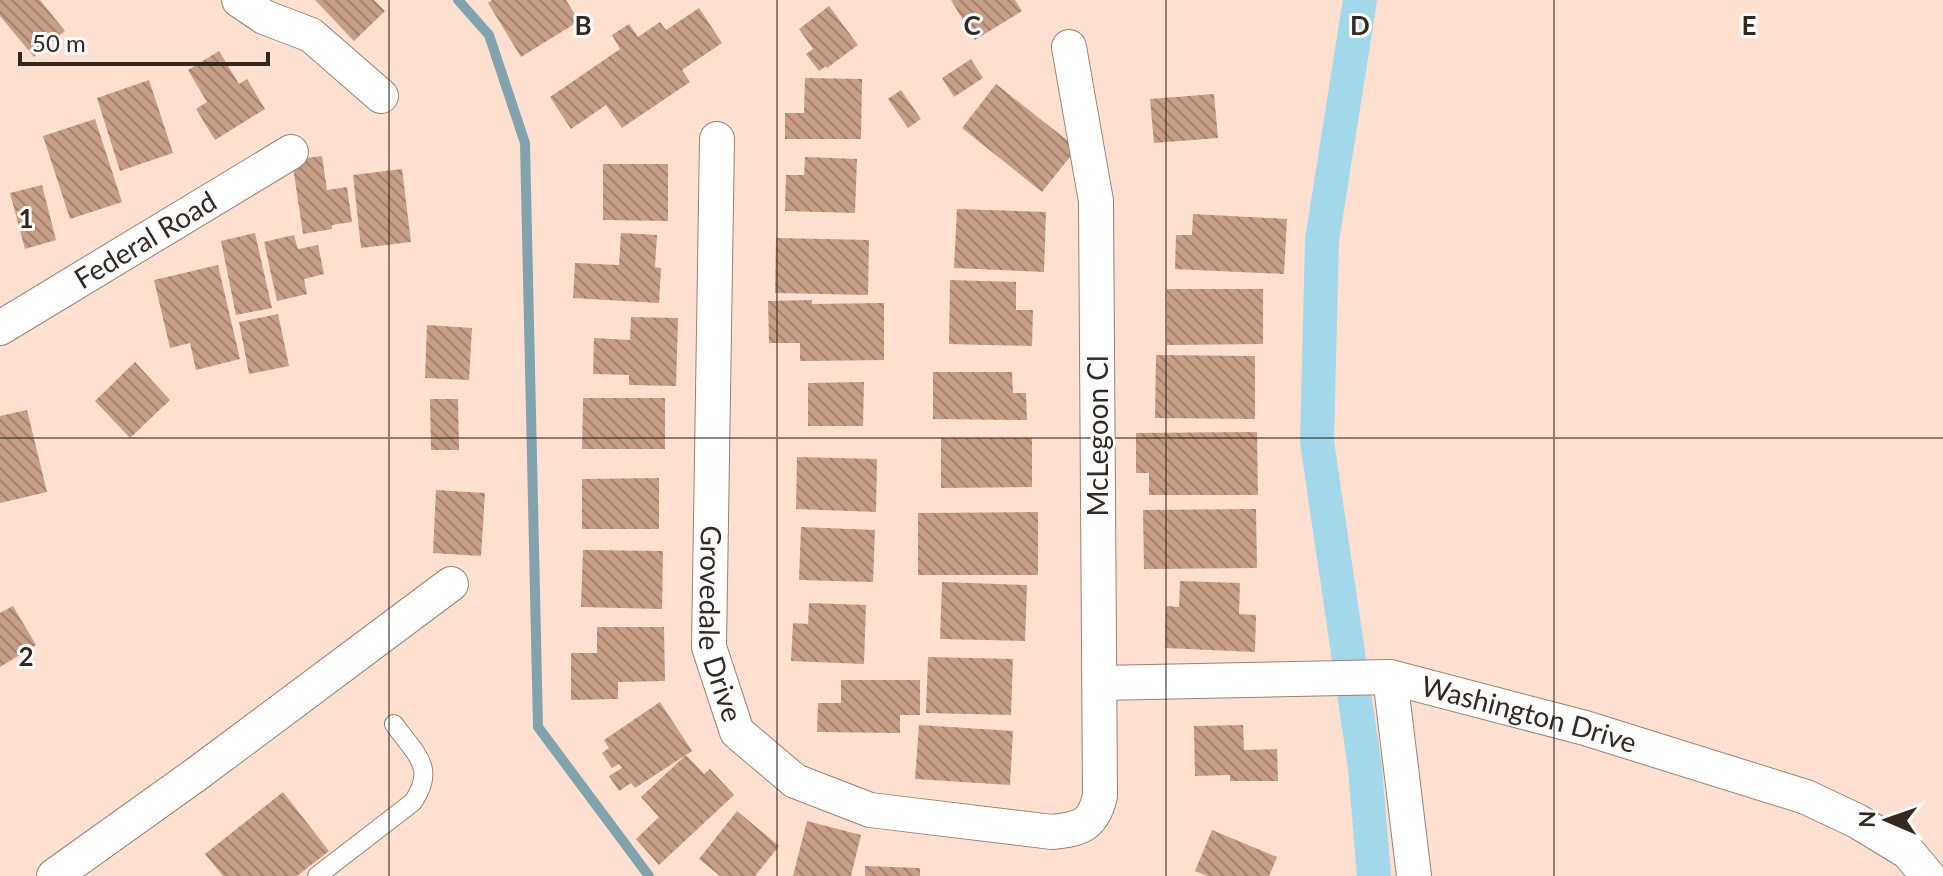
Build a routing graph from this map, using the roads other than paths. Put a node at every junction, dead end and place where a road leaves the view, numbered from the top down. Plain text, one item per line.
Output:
1 (252, 9) edge
2 (1069, 47) dead end
3 (381, 96) dead end
4 (717, 139) dead end
5 (291, 152) dead end
6 (0, 328) edge
7 (451, 584) dead end
8 (1390, 677) junction
9 (1100, 683) junction
10 (394, 724) dead end
11 (1087, 824) joint
12 (54, 876) edge
13 (317, 876) edge
14 (1414, 876) edge
15 (1928, 876) edge

1 - 3 street
2 - 9 street, McLegoon Cl
4 - 11 street, Grovedale Drive
5 - 6 street, Federal Road
7 - 12 street
8 - 9 street, Washington Drive
8 - 14 street
8 - 15 street, Washington Drive
9 - 11 street, McLegoon Cl
10 - 13 lane

